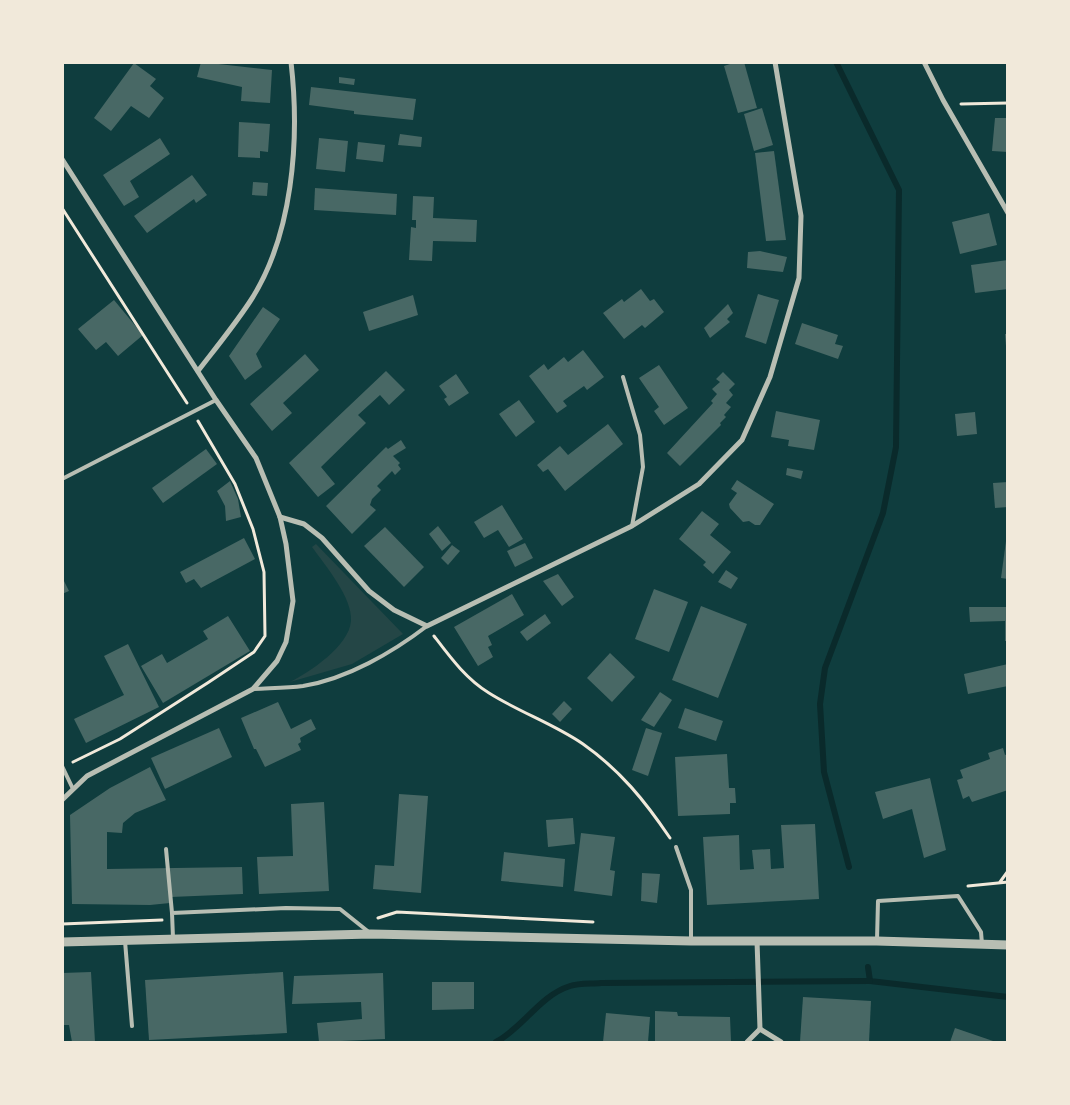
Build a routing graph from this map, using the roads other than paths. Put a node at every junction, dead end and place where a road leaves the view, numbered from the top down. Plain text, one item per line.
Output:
1 (291, 62) edge
2 (776, 62) edge
3 (924, 62) edge
4 (62, 159) edge
5 (1008, 212) edge
6 (198, 371) junction
7 (623, 377) dead end
8 (216, 400) junction
9 (62, 479) edge
10 (280, 517) junction
11 (632, 526) junction
12 (427, 626) junction
13 (253, 689) junction
14 (63, 767) edge
15 (73, 788) junction
16 (62, 800) edge
17 (676, 847) road end
18 (166, 850) dead end
19 (172, 913) junction
20 (371, 934) junction
21 (173, 938) junction
22 (757, 940) junction
23 (125, 941) junction
24 (691, 941) junction
25 (877, 941) junction
26 (62, 942) edge
27 (982, 944) junction
28 (1008, 944) edge
29 (132, 1026) dead end
30 (760, 1029) junction
31 (747, 1042) edge
32 (781, 1042) edge

1 - 6 street
2 - 11 street
3 - 5 street
4 - 6 street
6 - 8 street
7 - 11 lane
8 - 9 lane
8 - 10 street
10 - 12 street
10 - 13 street
11 - 12 street
12 - 13 lane
13 - 15 street
14 - 15 lane
15 - 16 street
17 - 24 lane
18 - 19 lane
19 - 20 lane
19 - 21 lane
20 - 21 street
20 - 24 street
21 - 23 street
22 - 24 street
22 - 25 street
22 - 30 street
23 - 26 street
23 - 29 lane
25 - 27 street
25 - 27 lane
27 - 28 street
30 - 31 street
30 - 32 street

